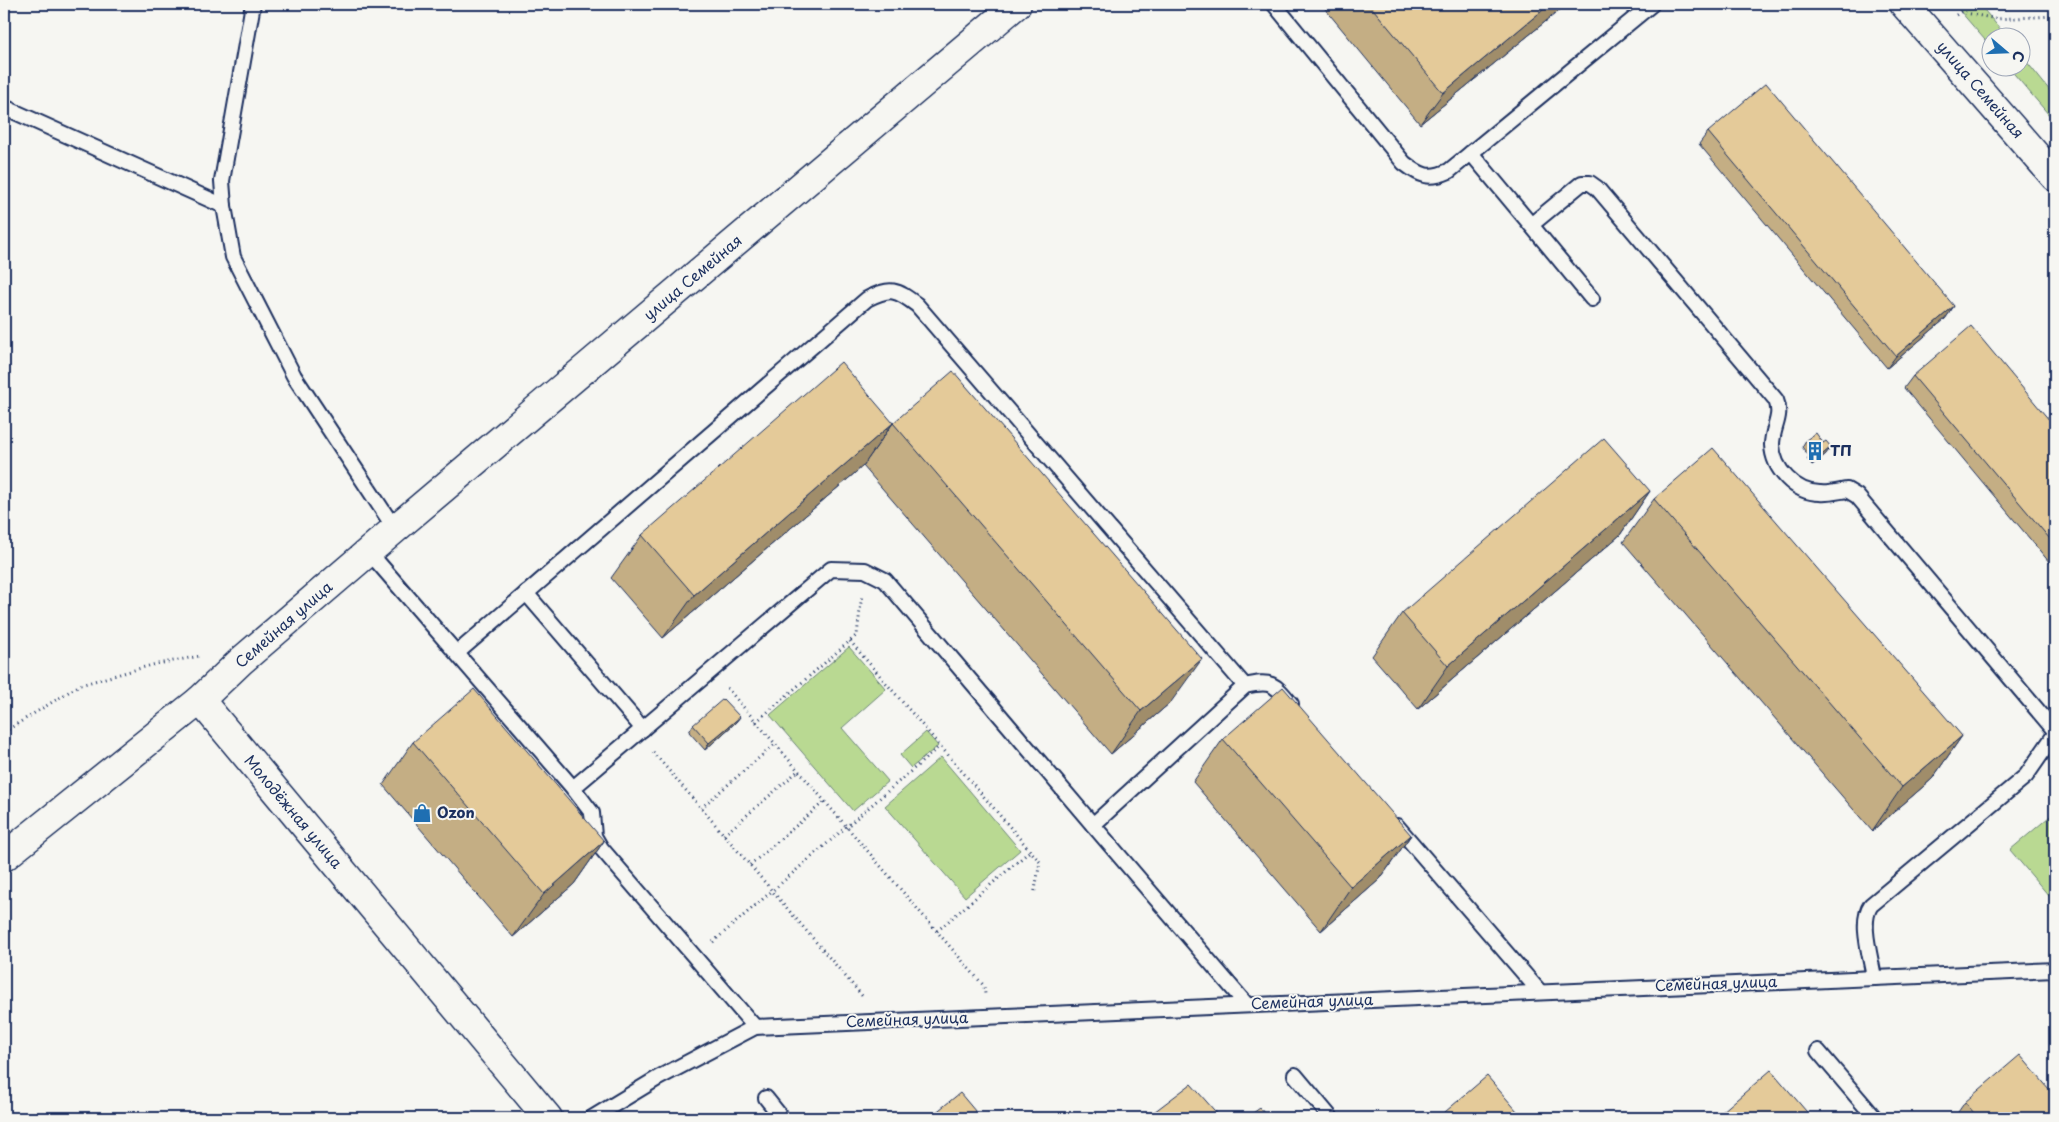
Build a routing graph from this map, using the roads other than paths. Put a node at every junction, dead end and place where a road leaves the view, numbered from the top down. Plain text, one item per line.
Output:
1 (253, 4) edge
2 (1017, 4) edge
3 (1274, 4) edge
4 (1652, 4) edge
5 (1904, 4) edge
6 (4, 107) edge
7 (1472, 153) junction
8 (2055, 176) edge
9 (224, 206) junction
10 (1531, 225) junction
11 (1592, 299) dead end
12 (396, 529) junction
13 (369, 552) junction
14 (526, 593) junction
15 (457, 653) junction
16 (1245, 686) junction
17 (200, 700) junction
18 (1297, 710) edge
19 (640, 731) junction
20 (2055, 733) edge
21 (573, 788) junction
22 (1387, 814) edge
23 (1093, 825) junction
24 (4, 857) edge
25 (2055, 970) edge
26 (1874, 978) junction
27 (1540, 992) junction
28 (1246, 1004) junction
29 (755, 1027) junction
30 (1818, 1051) dead end
31 (1295, 1075) dead end
32 (766, 1098) dead end
33 (548, 1118) edge
34 (592, 1118) edge
35 (782, 1118) edge
36 (1331, 1118) edge
37 (1875, 1118) edge

1 - 9 lane
2 - 12 street, улица Семейная
3 - 7 lane
4 - 7 lane
5 - 8 street, улица Семейная
6 - 9 lane
7 - 10 lane
9 - 12 lane
10 - 11 lane
10 - 20 lane
12 - 13 street, улица Семейная
13 - 15 lane
13 - 17 street, Семейная улица
14 - 15 lane
14 - 16 lane
14 - 19 lane
15 - 21 lane
16 - 18 lane
16 - 23 lane
17 - 24 street
17 - 33 street, Молодёжная улица
19 - 21 lane
19 - 23 lane
20 - 26 lane
21 - 29 lane
22 - 27 lane
23 - 28 lane
25 - 26 lane, Семейная улица
26 - 27 lane, Семейная улица
27 - 28 lane, Семейная улица
28 - 29 lane, Семейная улица
29 - 34 lane, Семейная улица
30 - 37 lane
31 - 36 lane
32 - 35 lane

